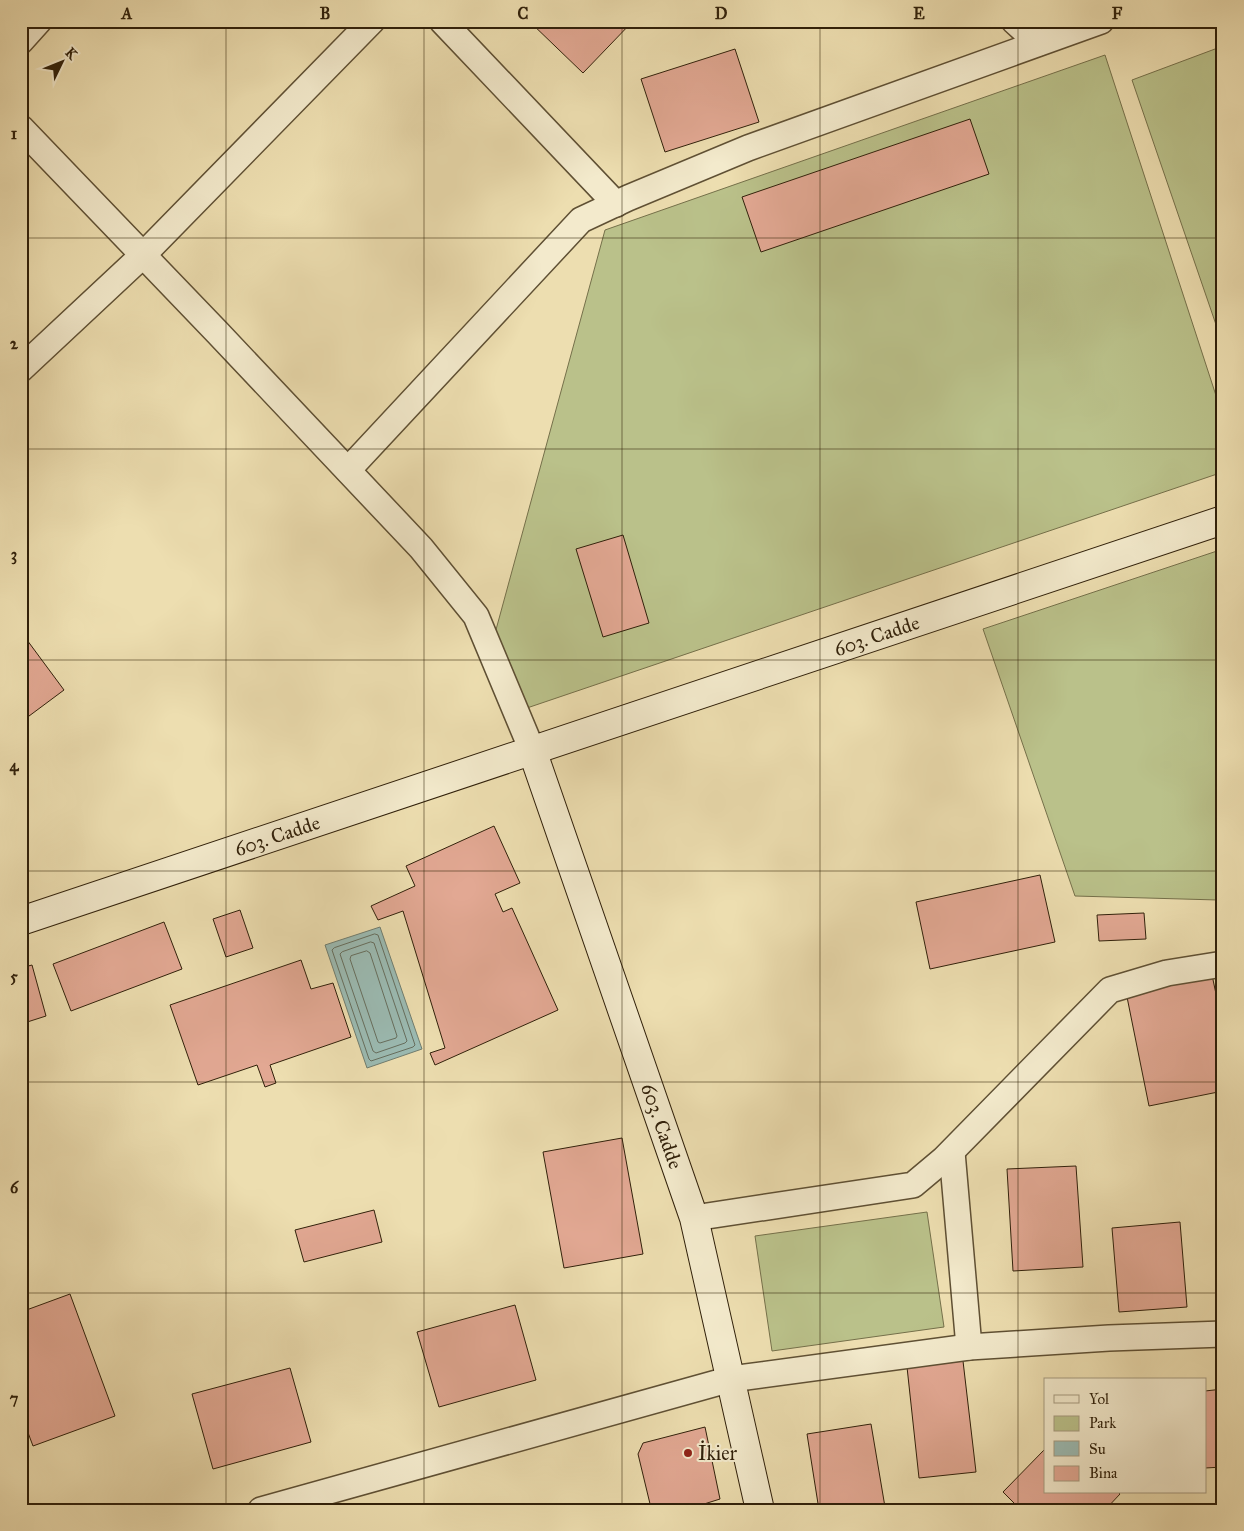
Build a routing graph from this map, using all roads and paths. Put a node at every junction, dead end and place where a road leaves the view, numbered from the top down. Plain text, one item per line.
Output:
1 (39, 21) edge
2 (372, 21) edge
3 (442, 21) edge
4 (1014, 21) edge
5 (1101, 21) edge
6 (21, 40) edge
7 (1038, 43) junction
8 (21, 128) edge
9 (616, 204) junction
10 (143, 255) junction
11 (21, 369) edge
12 (348, 470) junction
13 (1223, 520) edge
14 (532, 750) junction
15 (21, 921) edge
16 (1223, 964) edge
17 (952, 1152) junction
18 (694, 1218) junction
19 (1223, 1334) edge
20 (970, 1347) junction
21 (731, 1379) junction
22 (261, 1510) edge
23 (760, 1510) edge

1 - 6 street
2 - 10 street
3 - 9 street
4 - 7 street
5 - 7 street
7 - 9 street
8 - 10 street
9 - 12 street
10 - 11 street
10 - 12 street
12 - 14 street
13 - 14 street, 603. Cadde
14 - 15 street, 603. Cadde
14 - 18 street, 603. Cadde
16 - 17 street
17 - 18 street
17 - 20 street
18 - 21 street, 603. Cadde
19 - 20 street
20 - 21 street
21 - 22 street
21 - 23 street, 603. Cadde

